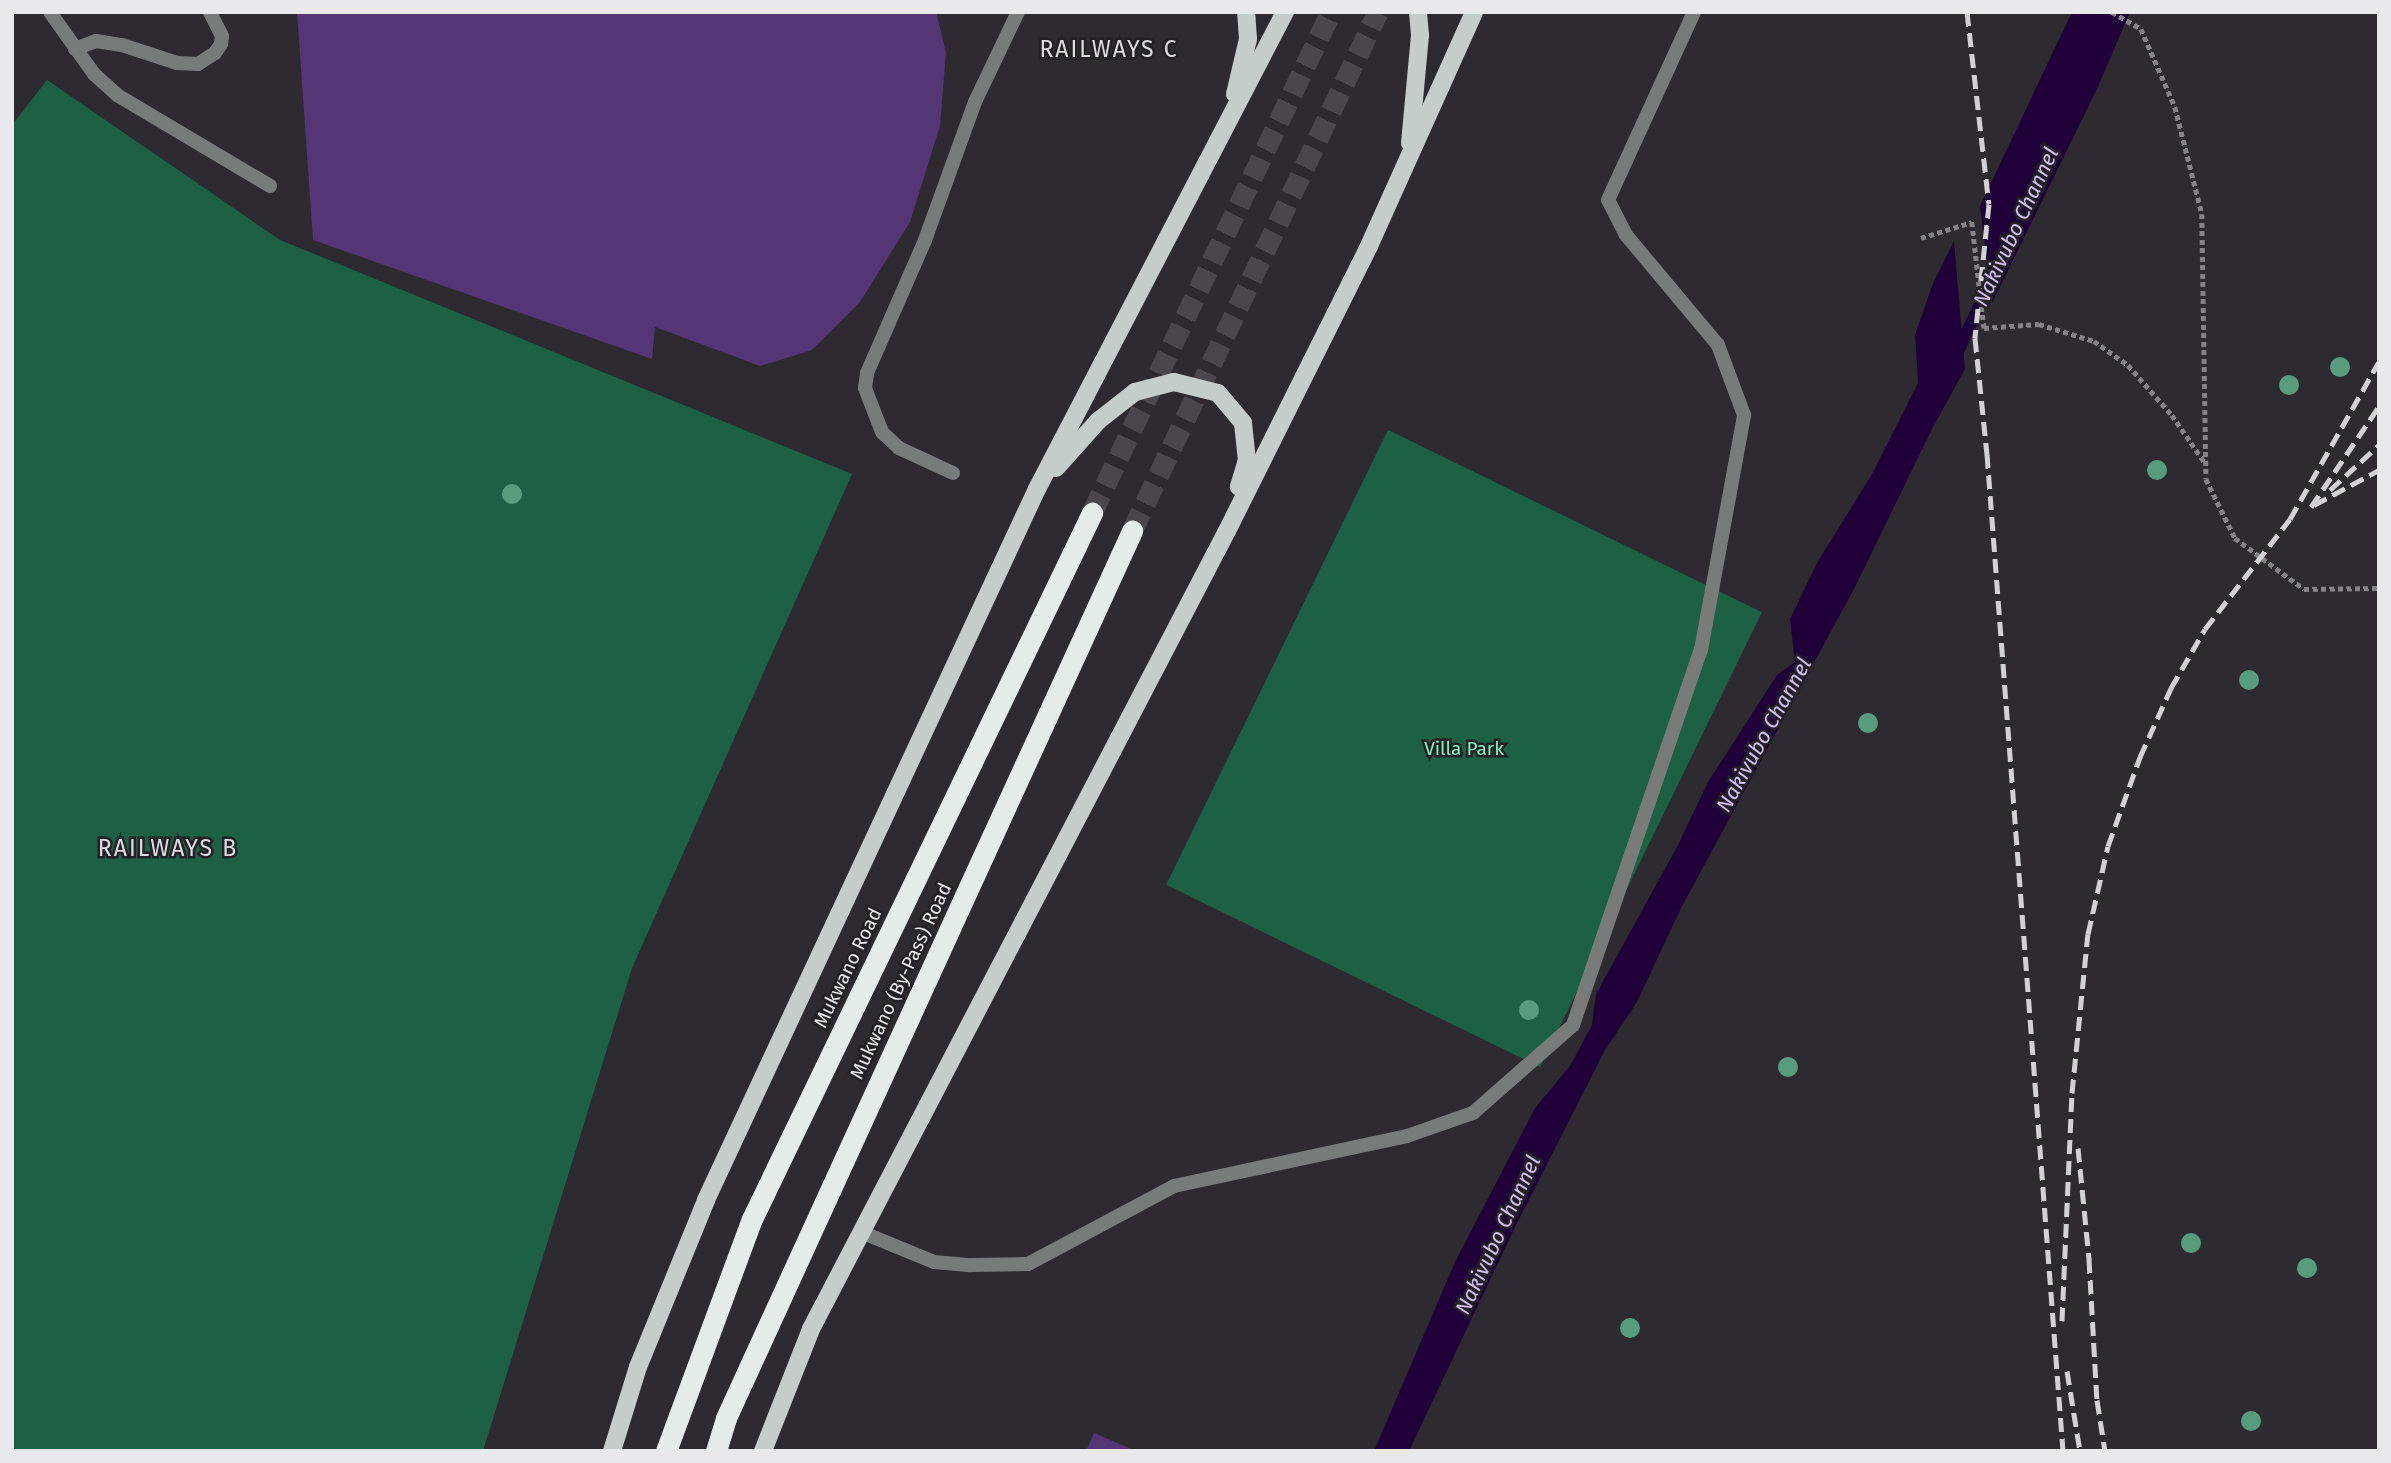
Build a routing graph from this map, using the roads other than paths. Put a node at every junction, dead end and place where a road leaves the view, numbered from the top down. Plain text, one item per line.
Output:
1 (50, 12) edge
2 (210, 12) edge
3 (1018, 12) edge
4 (1246, 12) edge
5 (1285, 12) edge
6 (1418, 12) edge
7 (1474, 12) edge
8 (1694, 12) edge
9 (75, 49) junction
10 (1229, 121) junction
11 (1409, 160) junction
12 (270, 186) dead end
13 (953, 473) dead end
14 (1037, 489) junction
15 (1092, 513) tunnel mouth
16 (1132, 531) tunnel mouth
17 (1227, 531) junction
18 (861, 1232) junction
19 (612, 1451) edge
20 (666, 1451) edge
21 (716, 1451) edge
22 (763, 1451) edge

1 - 9 lane
2 - 9 lane
3 - 13 lane
4 - 10 main road
5 - 10 main road
6 - 11 main road
7 - 11 main road
8 - 18 lane
9 - 12 lane
10 - 14 main road
11 - 17 main road
14 - 17 main road
14 - 19 main road
15 - 20 highway, Mukwano Road
16 - 21 highway, Mukwano (By-Pass) Road
17 - 18 main road
18 - 22 main road

